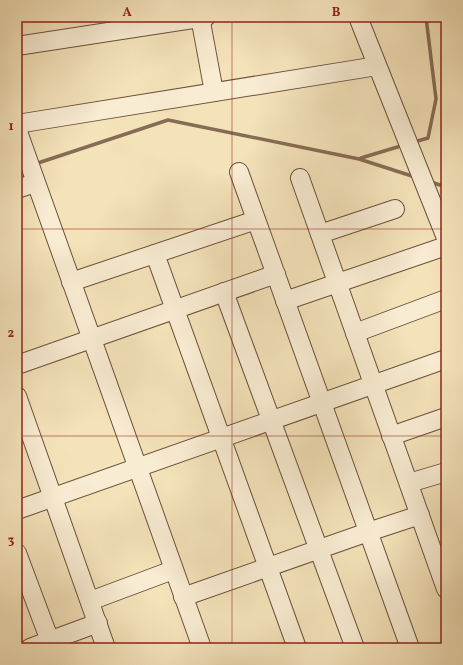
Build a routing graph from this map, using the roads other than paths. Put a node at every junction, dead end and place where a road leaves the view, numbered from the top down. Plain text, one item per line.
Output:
1 (202, 17) edge
2 (358, 17) edge
3 (17, 46) edge
4 (377, 66) junction
5 (214, 92) junction
6 (17, 124) edge
7 (17, 129) edge
8 (239, 172) dead end
9 (33, 178) junction
10 (300, 178) dead end
11 (17, 189) edge
12 (395, 209) dead end
13 (256, 220) junction
14 (320, 234) junction
15 (446, 238) edge
16 (446, 246) edge
17 (155, 254) junction
18 (276, 274) junction
19 (70, 282) junction
20 (337, 283) junction
21 (224, 292) junction
22 (446, 299) edge
23 (285, 301) junction
24 (175, 309) junction
25 (355, 333) junction
26 (91, 339) junction
27 (446, 359) edge
28 (17, 364) edge
29 (373, 384) junction
30 (17, 396) edge
31 (322, 403) junction
32 (446, 417) edge
33 (272, 420) junction
34 (392, 436) junction
35 (222, 438) junction
36 (137, 468) junction
37 (446, 472) edge
38 (409, 484) junction
39 (53, 497) junction
40 (17, 510) edge
41 (420, 515) junction
42 (368, 532) junction
43 (319, 550) junction
44 (17, 553) edge
45 (269, 568) junction
46 (173, 570) junction
47 (446, 589) edge
48 (184, 597) junction
49 (90, 601) junction
50 (98, 624) junction
51 (50, 641) junction
52 (30, 648) edge
53 (106, 648) edge
54 (202, 648) edge
55 (297, 648) edge
56 (355, 648) edge
57 (410, 648) edge

1 - 3 street
1 - 5 street
2 - 4 street
4 - 5 street
4 - 15 street
5 - 6 street
7 - 9 street
8 - 13 street
9 - 11 street
9 - 19 street
10 - 14 street
12 - 14 street
13 - 17 street
13 - 18 street
14 - 20 street
16 - 20 street
17 - 19 street
17 - 24 street
18 - 21 street
18 - 23 street
19 - 26 street
20 - 23 street
20 - 25 street
21 - 24 street
21 - 33 street
22 - 25 street
23 - 31 street
24 - 26 street
24 - 35 street
25 - 29 street
26 - 28 street
26 - 36 street
27 - 29 street
29 - 31 street
29 - 34 street
30 - 39 street
31 - 33 street
31 - 42 street
32 - 34 street
33 - 35 street
33 - 43 street
34 - 38 street
35 - 36 street
35 - 45 street
36 - 39 street
36 - 46 street
37 - 38 street
38 - 41 street
39 - 40 street
39 - 49 street
41 - 42 street
41 - 47 street
42 - 43 street
42 - 57 street
43 - 45 street
43 - 56 street
44 - 51 street
45 - 48 street
45 - 55 street
46 - 48 street
46 - 49 street
48 - 54 street
49 - 50 street
50 - 51 street
50 - 53 street
51 - 52 street

